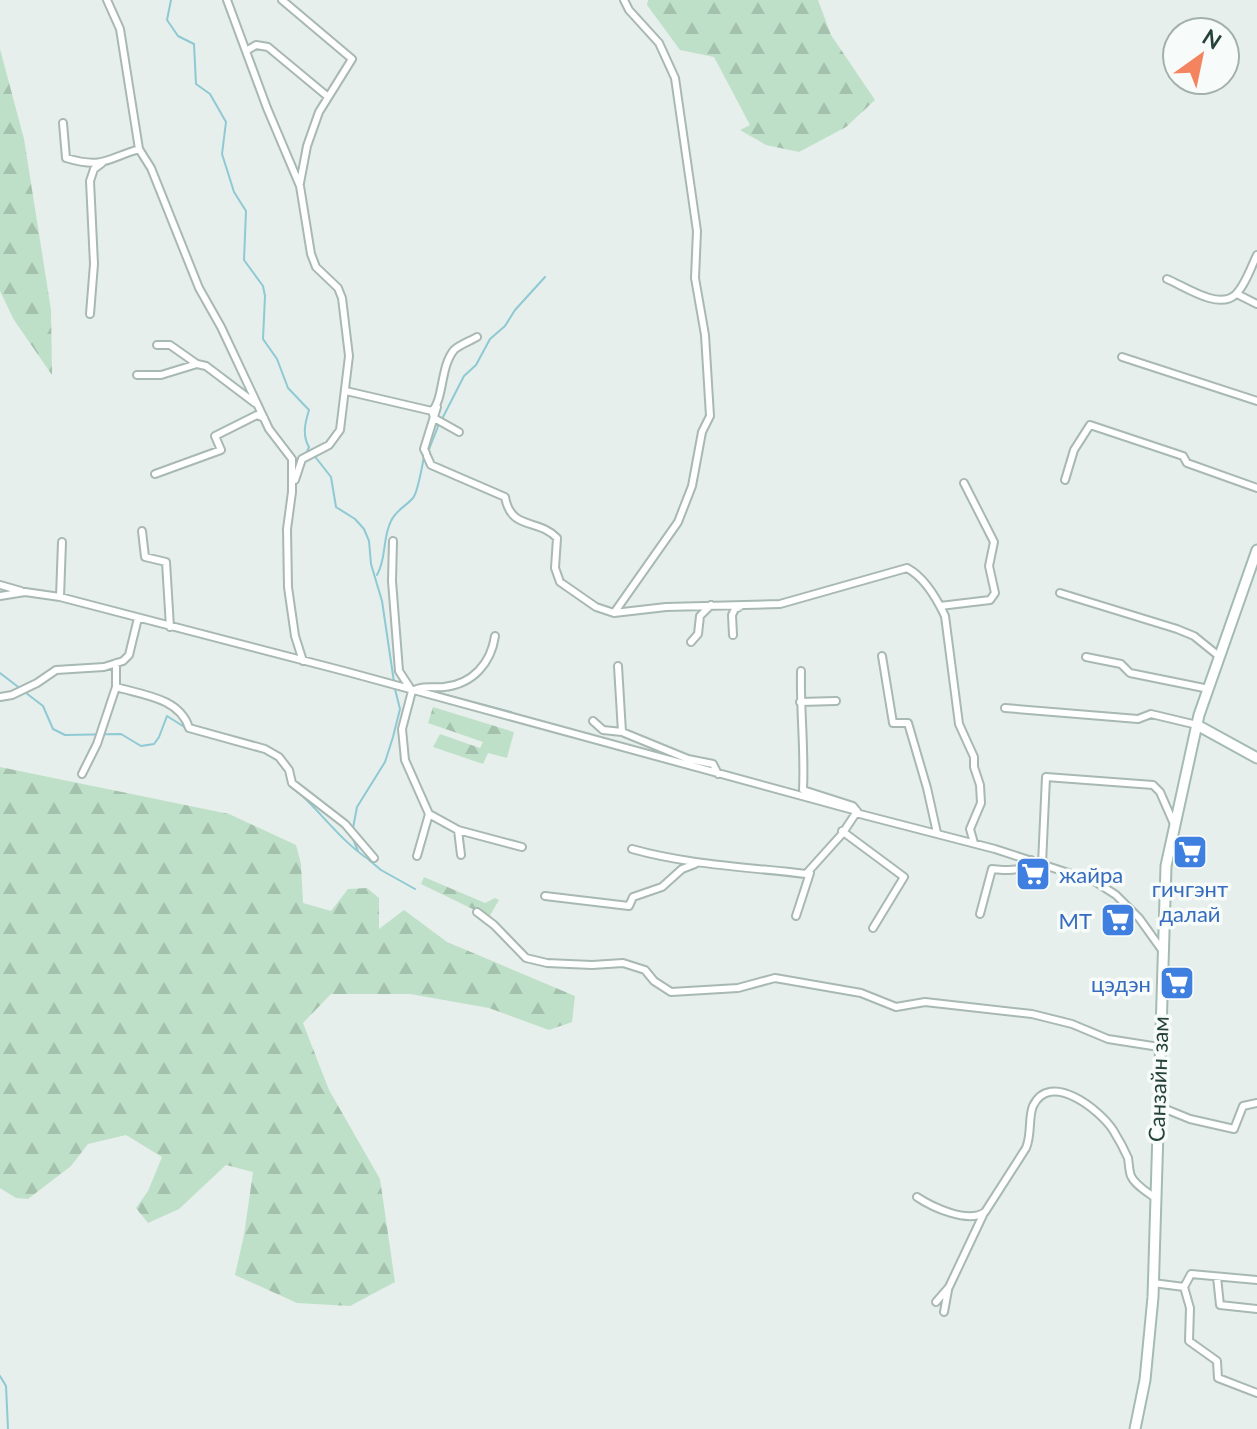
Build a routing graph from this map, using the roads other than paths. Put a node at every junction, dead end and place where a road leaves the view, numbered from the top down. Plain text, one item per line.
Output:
1 (107, 0) edge
2 (227, 0) edge
3 (282, 0) edge
4 (624, 0) edge
5 (246, 51) junction
6 (327, 96) junction
7 (63, 123) dead end
8 (139, 149) junction
9 (102, 163) junction
10 (300, 186) junction
11 (1257, 255) edge
12 (1167, 279) dead end
13 (1237, 294) junction
14 (1257, 304) edge
15 (90, 314) dead end
16 (477, 337) dead end
17 (157, 345) dead end
18 (1122, 357) dead end
19 (197, 364) junction
20 (137, 375) dead end
21 (346, 391) junction
22 (1257, 401) edge
23 (258, 405) junction
24 (434, 411) junction
25 (264, 418) junction
26 (459, 432) dead end
27 (155, 474) dead end
28 (1065, 480) dead end
29 (964, 483) dead end
30 (1257, 488) edge
31 (292, 492) junction
32 (142, 531) dead end
33 (393, 541) dead end
34 (62, 542) dead end
35 (1257, 550) edge
36 (0, 585) edge
37 (25, 592) junction
38 (1060, 593) dead end
39 (0, 596) edge
40 (60, 597) junction
41 (711, 605) junction
42 (745, 605) junction
43 (940, 606) junction
44 (614, 613) junction
45 (138, 618) junction
46 (170, 627) junction
47 (733, 635) dead end
48 (495, 636) dead end
49 (691, 642) dead end
50 (882, 656) dead end
51 (1086, 657) dead end
52 (1220, 657) junction
53 (303, 661) junction
54 (116, 663) junction
55 (618, 666) dead end
56 (801, 671) dead end
57 (116, 687) junction
58 (1209, 689) junction
59 (412, 691) junction
60 (0, 697) edge
61 (836, 701) dead end
62 (800, 702) junction
63 (1005, 708) dead end
64 (593, 721) dead end
65 (1197, 725) junction
66 (622, 732) junction
67 (1257, 758) edge
68 (82, 774) dead end
69 (718, 774) junction
70 (856, 812) junction
71 (429, 814) junction
72 (1174, 826) junction
73 (458, 830) junction
74 (842, 831) junction
75 (937, 833) junction
76 (974, 843) junction
77 (522, 847) dead end
78 (632, 849) dead end
79 (461, 855) dead end
80 (417, 856) dead end
81 (374, 858) dead end
82 (1031, 860) junction
83 (703, 863) junction
84 (1042, 864) junction
85 (811, 870) junction
86 (545, 896) dead end
87 (477, 912) dead end
88 (980, 914) dead end
89 (796, 916) dead end
90 (873, 928) dead end
91 (1162, 950) junction
92 (1159, 1047) junction
93 (1257, 1103) edge
94 (1158, 1106) junction
95 (917, 1197) dead end
96 (1154, 1197) junction
97 (985, 1212) junction
98 (1217, 1277) junction
99 (1257, 1280) edge
100 (1153, 1283) junction
101 (949, 1287) junction
102 (1184, 1287) junction
103 (936, 1302) dead end
104 (1257, 1309) edge
105 (944, 1312) dead end
106 (1257, 1393) edge
107 (1135, 1429) edge

1 - 8 street
2 - 5 street
3 - 6 street
4 - 44 street
5 - 6 street
5 - 10 street
6 - 10 street
7 - 9 street
8 - 9 street
8 - 23 street
9 - 15 street
10 - 21 street
11 - 13 street
12 - 13 street
13 - 14 street
16 - 24 street
17 - 19 street
18 - 22 street
19 - 20 street
19 - 23 street
21 - 24 street
21 - 31 street
23 - 25 street
24 - 26 street
24 - 44 street
25 - 27 street
25 - 31 street
28 - 30 street
29 - 43 street
31 - 53 street
32 - 46 street
33 - 59 street
34 - 40 street
35 - 52 main road, Санзайн зам
36 - 37 street
37 - 39 street
37 - 40 street
38 - 52 street
40 - 45 street
41 - 42 street
41 - 44 street
41 - 49 street
42 - 43 street
42 - 47 street
43 - 76 street
45 - 46 street
45 - 54 street
46 - 53 street
48 - 59 street
50 - 75 street
51 - 58 street
52 - 58 main road, Санзайн зам
53 - 59 street
54 - 57 street
54 - 60 street
55 - 66 street
56 - 62 street
57 - 68 street
57 - 81 street
58 - 65 main road, Санзайн зам
59 - 69 street
59 - 71 street
61 - 62 street
62 - 70 street
63 - 65 street
64 - 66 street
65 - 67 main road
65 - 72 main road, Санзайн зам
66 - 69 street
69 - 70 street
70 - 74 street
70 - 75 street
71 - 73 street
71 - 80 street
72 - 84 street
72 - 91 main road, Санзайн зам
73 - 77 street
73 - 79 street
74 - 85 street
74 - 90 street
75 - 76 street
76 - 82 street
78 - 83 street
82 - 84 street
82 - 88 street
83 - 85 street
83 - 86 street
84 - 91 street
85 - 89 street
87 - 92 street
91 - 92 main road, Санзайн зам
92 - 94 main road, Санзайн зам
93 - 94 street
94 - 96 main road, Санзайн зам
95 - 97 street
96 - 97 street
96 - 100 main road, Санзайн зам
97 - 101 street
98 - 99 street
98 - 102 street
98 - 104 street
100 - 102 street
100 - 107 main road, Санзайн зам
101 - 103 street
101 - 105 street
102 - 106 street

